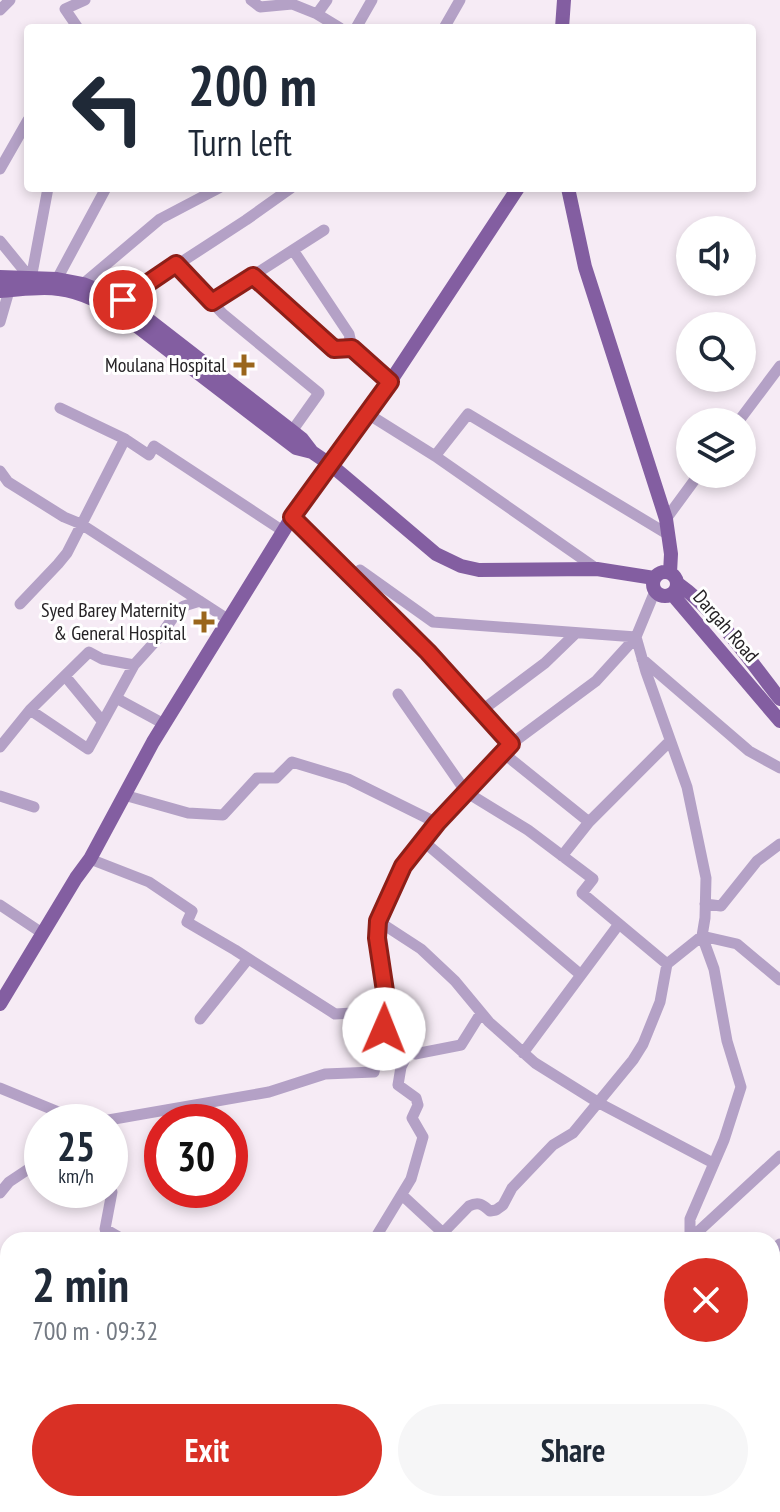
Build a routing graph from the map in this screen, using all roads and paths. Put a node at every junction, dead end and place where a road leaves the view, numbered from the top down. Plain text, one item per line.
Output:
1 (10, 0) edge
2 (85, 0) edge
3 (251, 0) edge
4 (327, 0) edge
5 (372, 0) edge
6 (460, 0) edge
7 (564, 0) edge
8 (62, 5) edge
9 (0, 10) edge
10 (317, 14) junction
11 (75, 24) edge
12 (333, 24) edge
13 (358, 24) edge
14 (446, 24) edge
15 (562, 24) edge
16 (24, 127) edge
17 (0, 169) edge
18 (47, 192) edge
19 (104, 192) edge
20 (211, 192) edge
21 (285, 192) edge
22 (515, 192) edge
23 (569, 192) edge
24 (324, 230) dead end
25 (0, 241) edge
26 (293, 250) junction
27 (176, 264) junction
28 (253, 276) junction
29 (31, 279) junction
30 (57, 279) junction
31 (5, 284) edge
32 (83, 284) junction
33 (123, 300) junction
34 (212, 302) junction
35 (0, 322) edge
36 (352, 348) junction
37 (780, 366) edge
38 (390, 382) junction
39 (60, 408) dead end
40 (748, 408) edge
41 (368, 414) junction
42 (292, 431) junction
43 (125, 439) junction
44 (312, 452) junction
45 (435, 456) junction
46 (331, 465) junction
47 (0, 471) edge
48 (689, 488) edge
49 (292, 517) junction
50 (666, 519) junction
51 (81, 524) junction
52 (283, 531) junction
53 (669, 535) junction
54 (597, 569) junction
55 (354, 578) junction
56 (673, 583) junction
57 (655, 584) junction
58 (200, 601) junction
59 (20, 604) dead end
60 (229, 620) junction
61 (576, 633) junction
62 (636, 637) junction
63 (642, 658) junction
64 (134, 665) junction
65 (65, 676) junction
66 (398, 694) dead end
67 (116, 698) junction
68 (780, 699) edge
69 (30, 710) junction
70 (481, 711) junction
71 (780, 721) edge
72 (103, 722) junction
73 (164, 724) junction
74 (670, 741) junction
75 (0, 747) edge
76 (507, 748) junction
77 (780, 768) edge
78 (466, 792) junction
79 (124, 795) junction
80 (0, 796) edge
81 (34, 807) dead end
82 (589, 822) junction
83 (437, 823) junction
84 (423, 841) junction
85 (780, 844) edge
86 (562, 856) junction
87 (90, 859) junction
88 (705, 904) junction
89 (0, 905) edge
90 (378, 921) junction
91 (619, 924) junction
92 (42, 933) junction
93 (702, 936) junction
94 (248, 959) junction
95 (667, 964) junction
96 (581, 975) junction
97 (780, 980) edge
98 (0, 1004) edge
99 (388, 1011) junction
100 (481, 1013) junction
101 (200, 1019) dead end
102 (380, 1046) junction
103 (408, 1053) junction
104 (523, 1053) junction
105 (0, 1088) edge
106 (599, 1103) junction
107 (37, 1104) edge
108 (128, 1117) edge
109 (780, 1156) edge
110 (713, 1163) junction
111 (24, 1172) edge
112 (0, 1193) edge
113 (402, 1195) junction
114 (109, 1208) edge
115 (110, 1232) edge
116 (379, 1232) edge
117 (436, 1232) edge
118 (444, 1232) edge
119 (695, 1232) edge
120 (703, 1232) edge

1 - 9 street
2 - 8 street
3 - 10 street
4 - 10 street
5 - 13 street
6 - 14 street
7 - 15 main road
8 - 11 street
10 - 12 street
16 - 17 street
18 - 29 street
19 - 30 street
20 - 32 street
21 - 27 street
22 - 38 main road
23 - 50 main road
24 - 26 street
25 - 29 street
26 - 28 street
26 - 36 street
27 - 33 street
27 - 34 street
28 - 34 street
28 - 36 street
29 - 30 main road
29 - 31 main road
30 - 32 main road
31 - 35 street
31 - 44 main road
32 - 33 main road
33 - 42 main road
34 - 42 street
36 - 38 street
37 - 40 street
38 - 41 main road
39 - 43 street
41 - 45 street
41 - 46 main road
42 - 44 main road
43 - 51 street
43 - 52 street
44 - 46 main road
45 - 53 street
45 - 54 street
46 - 49 main road
46 - 54 main road
47 - 51 street
48 - 50 street
49 - 52 main road
49 - 55 street
50 - 53 main road
51 - 58 street
51 - 59 street
52 - 60 main road
53 - 56 main road
54 - 57 main road
55 - 61 street
55 - 70 street
56 - 57 main road
56 - 57 main road
56 - 68 main road, Dargah Road
56 - 71 main road, Dargah Road
57 - 62 street
58 - 60 street
58 - 64 street
60 - 73 main road
61 - 62 street
61 - 70 street
62 - 63 street
62 - 76 street
63 - 74 street
63 - 77 street
64 - 65 street
64 - 67 street
65 - 69 street
65 - 72 street
66 - 78 street
67 - 72 street
67 - 73 street
69 - 72 street
69 - 75 street
70 - 76 street
73 - 79 main road
74 - 82 street
74 - 88 street
76 - 78 street
76 - 82 street
78 - 83 street
78 - 86 street
79 - 83 street
79 - 87 main road
80 - 81 street
82 - 86 street
83 - 84 street
84 - 90 street
84 - 96 street
85 - 88 street
86 - 91 street
87 - 92 main road
87 - 94 street
88 - 93 street
89 - 92 street
90 - 99 street
90 - 100 street
91 - 95 street
91 - 96 street
92 - 98 main road
93 - 95 street
93 - 97 street
93 - 110 street
94 - 99 street
94 - 101 street
95 - 106 street
96 - 104 street
99 - 102 street
100 - 103 street
100 - 104 street
102 - 103 street
102 - 108 street
103 - 113 street
104 - 106 street
105 - 107 street
106 - 110 street
106 - 118 street
109 - 120 street
110 - 119 street
111 - 112 street
113 - 116 street
113 - 117 street
114 - 115 street

